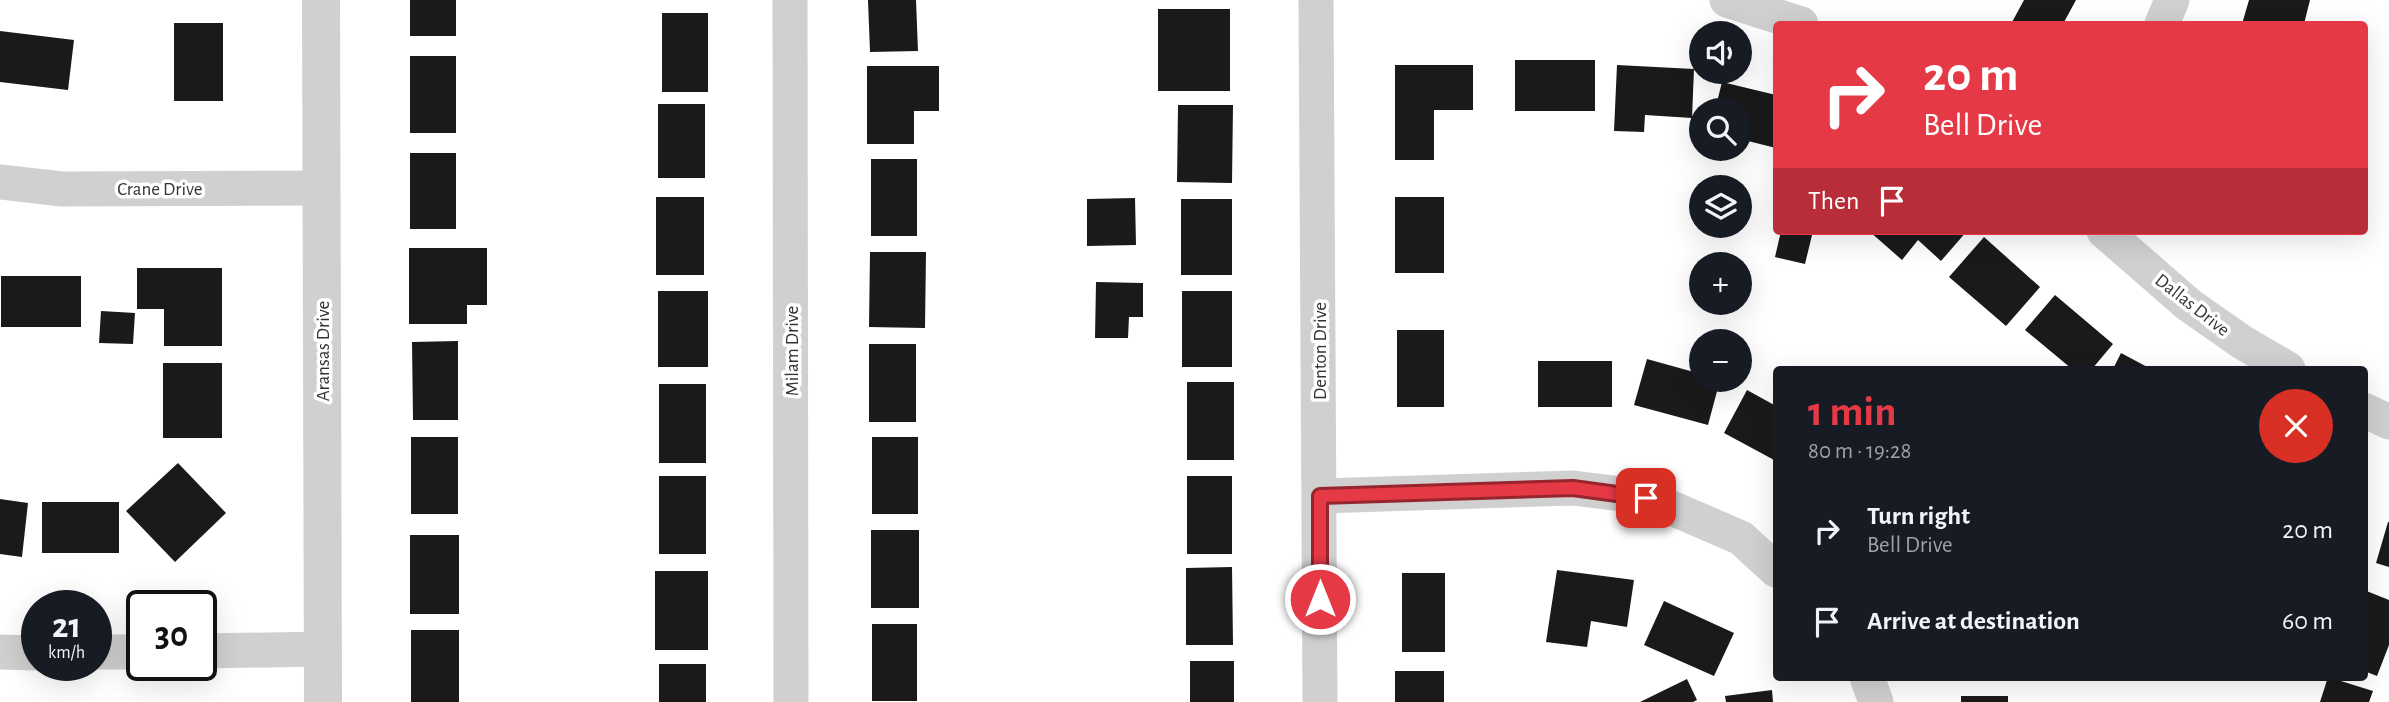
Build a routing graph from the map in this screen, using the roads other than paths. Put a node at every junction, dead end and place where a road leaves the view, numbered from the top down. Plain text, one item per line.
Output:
1 (321, 0) edge
2 (790, 0) edge
3 (1316, 0) edge
4 (2172, 0) edge
5 (1730, 1) edge
6 (1792, 21) edge
7 (2163, 21) edge
8 (0, 182) edge
9 (321, 187) junction
10 (2109, 235) edge
11 (2283, 366) edge
12 (2368, 412) edge
13 (2389, 422) edge
14 (1320, 496) junction
15 (1773, 567) edge
16 (323, 649) junction
17 (217, 650) edge
18 (0, 652) edge
19 (21, 653) edge
20 (1868, 681) edge
21 (323, 702) edge
22 (792, 702) edge
23 (1320, 702) edge
24 (1876, 702) edge

1 - 9 street, Aransas Drive
2 - 22 street, Milam Drive
3 - 14 street, Denton Drive
4 - 7 street
5 - 6 street
8 - 9 street, Crane Drive
9 - 16 street, Aransas Drive
10 - 11 street, Dallas Drive
12 - 13 street
14 - 15 street
14 - 23 street, Denton Drive
16 - 17 street
16 - 21 street, Aransas Drive
18 - 19 street
20 - 24 street

